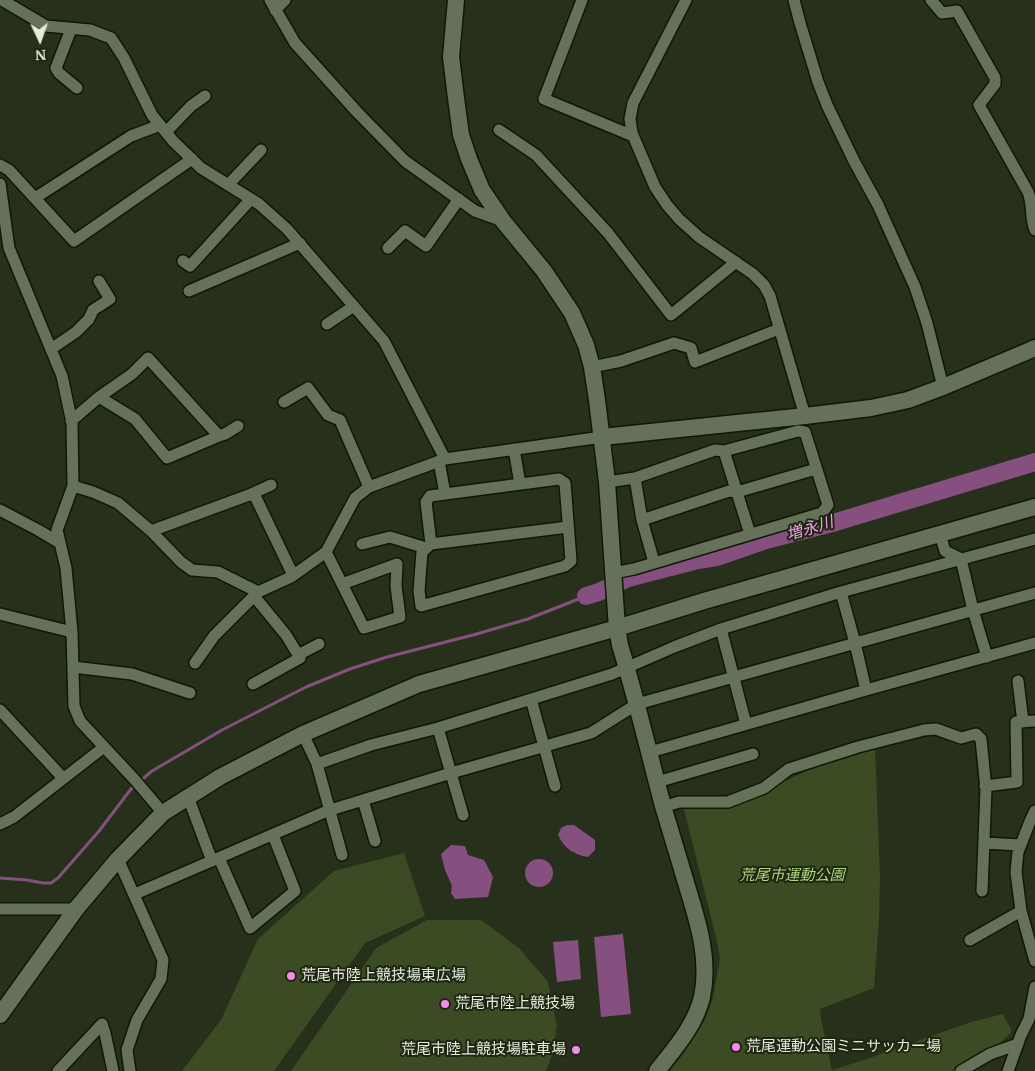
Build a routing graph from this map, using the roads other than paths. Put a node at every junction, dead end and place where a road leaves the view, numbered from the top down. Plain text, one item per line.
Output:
1 (2, 0) edge
2 (285, 0) edge
3 (456, 0) edge
4 (582, 0) edge
5 (686, 0) edge
6 (794, 0) edge
7 (931, 0) edge
8 (273, 5) edge
9 (71, 29) junction
10 (77, 88) dead end
11 (205, 96) dead end
12 (163, 128) junction
13 (499, 130) dead end
14 (633, 136) junction
15 (261, 150) dead end
16 (192, 159) junction
17 (0, 165) edge
18 (0, 184) edge
19 (228, 185) junction
20 (35, 198) junction
21 (251, 199) junction
22 (459, 199) junction
23 (1, 201) edge
24 (503, 221) junction
25 (1035, 230) edge
26 (300, 243) junction
27 (388, 248) dead end
28 (736, 262) junction
29 (190, 266) dead end
30 (99, 281) dead end
31 (189, 291) dead end
32 (354, 306) junction
33 (327, 324) dead end
34 (779, 329) junction
35 (1035, 348) edge
36 (51, 349) junction
37 (592, 368) junction
38 (943, 387) junction
39 (99, 397) junction
40 (284, 402) dead end
41 (805, 416) junction
42 (71, 421) junction
43 (238, 426) dead end
44 (219, 436) junction
45 (602, 437) junction
46 (514, 449) junction
47 (724, 451) junction
48 (442, 460) junction
49 (816, 469) junction
50 (635, 478) junction
51 (607, 482) junction
52 (520, 484) junction
53 (271, 485) dead end
54 (73, 486) junction
55 (369, 488) junction
56 (737, 492) junction
57 (445, 494) junction
58 (249, 495) junction
59 (1035, 508) edge
60 (0, 510) edge
61 (642, 520) junction
62 (568, 527) junction
63 (151, 531) junction
64 (750, 534) junction
65 (940, 534) junction
66 (1035, 539) edge
67 (60, 543) junction
68 (362, 544) dead end
69 (428, 546) junction
70 (326, 552) junction
71 (961, 559) junction
72 (654, 562) junction
73 (614, 573) junction
74 (293, 575) junction
75 (342, 584) junction
76 (841, 592) junction
77 (1035, 593) edge
78 (256, 594) junction
79 (973, 610) junction
80 (0, 614) edge
81 (617, 628) junction
82 (721, 629) junction
83 (72, 632) junction
84 (855, 643) junction
85 (1035, 643) edge
86 (319, 644) dead end
87 (298, 655) junction
88 (987, 656) junction
89 (195, 663) dead end
90 (73, 667) junction
91 (626, 667) junction
92 (734, 676) junction
93 (1018, 681) dead end
94 (253, 684) dead end
95 (866, 690) junction
96 (190, 693) dead end
97 (530, 699) junction
98 (637, 704) junction
99 (0, 710) edge
100 (1035, 721) edge
101 (1023, 722) junction
102 (746, 724) junction
103 (438, 728) junction
104 (303, 734) junction
105 (544, 746) junction
106 (104, 747) junction
107 (650, 752) junction
108 (753, 754) dead end
109 (317, 764) junction
110 (451, 773) junction
111 (64, 778) junction
112 (657, 782) junction
113 (555, 786) dead end
114 (986, 786) junction
115 (188, 797) junction
116 (363, 800) junction
117 (663, 806) junction
118 (329, 811) junction
119 (1035, 811) edge
120 (163, 812) junction
121 (463, 814) dead end
122 (0, 824) edge
123 (273, 835) junction
124 (375, 841) dead end
125 (984, 843) junction
126 (1021, 844) junction
127 (342, 855) dead end
128 (118, 859) junction
129 (216, 859) junction
130 (982, 891) dead end
131 (135, 894) junction
132 (0, 909) edge
133 (76, 909) junction
134 (1021, 911) junction
135 (970, 940) dead end
136 (1035, 961) edge
137 (1035, 987) edge
138 (0, 1015) edge
139 (1018, 1044) junction
140 (58, 1071) edge
141 (113, 1071) edge
142 (130, 1071) edge
143 (657, 1071) edge
144 (961, 1071) edge
145 (1008, 1071) edge

1 - 9 street
2 - 8 street
3 - 24 street
4 - 14 street
5 - 14 street
6 - 38 street
7 - 25 street
8 - 22 street
9 - 10 street
9 - 12 street
11 - 12 street
12 - 16 street
12 - 20 street
13 - 28 street
14 - 28 street
15 - 19 street
16 - 19 street
16 - 20 street
17 - 20 street
18 - 23 street
19 - 21 street
21 - 26 street
21 - 29 street
22 - 24 street
22 - 27 street
23 - 36 street
24 - 37 street
26 - 31 street
26 - 32 street
28 - 34 street
30 - 36 street
32 - 33 street
32 - 48 street
34 - 37 street
34 - 41 street
35 - 38 street
36 - 42 street
37 - 45 street
38 - 41 street
39 - 42 street
39 - 44 street
39 - 44 street
40 - 55 street
41 - 45 street
42 - 54 street
43 - 44 street
45 - 46 street
45 - 51 street
46 - 48 street
46 - 52 street
47 - 49 street
47 - 50 street
47 - 56 street
48 - 55 street
48 - 57 street
49 - 56 street
49 - 64 street
50 - 51 street
50 - 61 street
51 - 73 street
52 - 57 street
52 - 62 street
53 - 58 street
54 - 63 street
54 - 67 street
55 - 70 street
56 - 61 street
56 - 64 street
57 - 69 street
58 - 63 street
58 - 74 street
59 - 65 street
60 - 67 street
61 - 72 street
62 - 69 street
62 - 69 street
63 - 78 street
64 - 72 street
65 - 71 street
65 - 81 street
66 - 71 street
67 - 83 street
68 - 69 street
70 - 74 street
70 - 75 street
71 - 76 street
71 - 79 street
72 - 73 street
73 - 81 street
74 - 78 street
75 - 75 street
76 - 82 street
76 - 84 street
77 - 79 street
78 - 87 street
78 - 89 street
79 - 84 street
79 - 88 street
80 - 83 street
81 - 91 street
81 - 104 street
82 - 91 street
82 - 92 street
83 - 90 street
84 - 92 street
84 - 95 street
85 - 88 street
86 - 87 street
87 - 94 street
88 - 95 street
90 - 96 street
90 - 106 street
91 - 97 street
91 - 98 street
92 - 98 street
92 - 102 street
93 - 101 street
95 - 102 street
97 - 103 street
97 - 105 street
98 - 105 street
98 - 107 street
99 - 111 street
100 - 101 street
101 - 114 street
102 - 107 street
103 - 109 street
103 - 110 street
104 - 109 street
104 - 115 street
105 - 110 street
105 - 113 street
106 - 111 street
106 - 120 street
107 - 112 street
108 - 112 street
109 - 118 street
110 - 116 street
110 - 121 street
111 - 122 street
112 - 117 street
114 - 117 street
114 - 125 street
115 - 120 street
115 - 129 street
116 - 118 street
116 - 124 street
117 - 143 street
118 - 123 street
118 - 127 street
119 - 126 street
120 - 128 street
123 - 129 street
123 - 129 street
125 - 126 street
125 - 130 street
126 - 134 street
128 - 131 street
128 - 133 street
129 - 131 street
131 - 142 street
132 - 133 street
133 - 138 street
134 - 135 street
134 - 136 street
137 - 139 street
139 - 144 street
139 - 145 street
140 - 141 street

